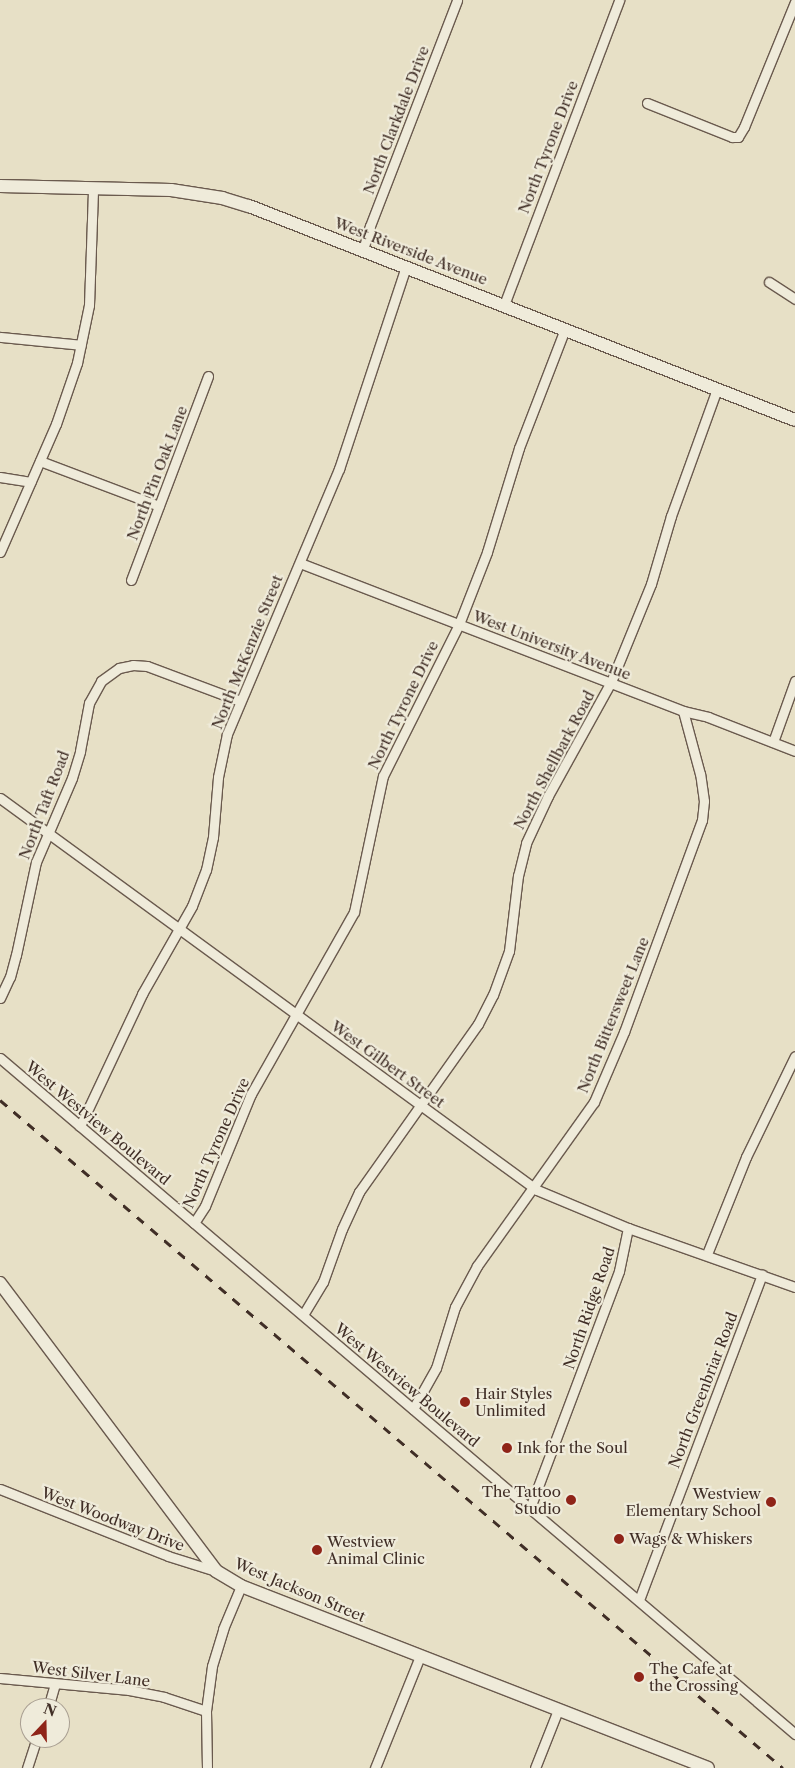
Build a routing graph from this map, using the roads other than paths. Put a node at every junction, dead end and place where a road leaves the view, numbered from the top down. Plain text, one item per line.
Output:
1 (457, 0) edge
2 (619, 0) edge
3 (795, 2) edge
4 (647, 103) dead end
5 (0, 186) edge
6 (93, 188) junction
7 (363, 250) junction
8 (406, 267) junction
9 (769, 282) dead end
10 (795, 299) edge
11 (504, 305) junction
12 (565, 329) junction
13 (0, 337) edge
14 (81, 346) junction
15 (208, 376) dead end
16 (717, 389) junction
17 (795, 420) edge
18 (40, 461) junction
19 (0, 476) edge
20 (32, 482) junction
21 (159, 506) junction
22 (0, 552) edge
23 (300, 563) junction
24 (131, 580) dead end
25 (459, 624) junction
26 (795, 681) edge
27 (611, 682) junction
28 (240, 700) junction
29 (683, 711) junction
30 (773, 742) junction
31 (795, 751) edge
32 (0, 798) edge
33 (49, 833) junction
34 (180, 928) junction
35 (0, 998) edge
36 (297, 1014) junction
37 (795, 1056) edge
38 (0, 1058) edge
39 (421, 1105) junction
40 (80, 1126) junction
41 (532, 1187) junction
42 (194, 1223) junction
43 (628, 1228) junction
44 (707, 1254) junction
45 (762, 1274) junction
46 (0, 1283) edge
47 (795, 1287) edge
48 (302, 1315) junction
49 (413, 1409) junction
50 (0, 1489) edge
51 (530, 1508) junction
52 (216, 1572) junction
53 (241, 1586) junction
54 (638, 1600) junction
55 (420, 1656) junction
56 (0, 1678) edge
57 (55, 1684) junction
58 (51, 1698) edge
59 (558, 1710) junction
60 (206, 1711) junction
61 (795, 1734) edge
62 (34, 1748) edge
63 (27, 1768) edge
64 (207, 1768) edge
65 (376, 1768) edge
66 (535, 1768) edge
67 (708, 1768) edge

1 - 7 street, North Clarkdale Drive
2 - 11 street, North Tyrone Drive
3 - 4 street
5 - 6 main road, West Riverside Avenue
6 - 7 main road, West Riverside Avenue
6 - 14 street
7 - 8 main road, West Riverside Avenue
8 - 11 main road, West Riverside Avenue
8 - 23 street, North McKenzie Street
9 - 10 street
11 - 12 main road, West Riverside Avenue
12 - 16 main road, West Riverside Avenue
12 - 25 street, North Tyrone Drive
13 - 14 street
14 - 18 street
15 - 21 street, North Pin Oak Lane
16 - 17 main road, West Riverside Avenue
16 - 27 street, North Shellbark Road
18 - 20 street
18 - 21 street
19 - 20 street
20 - 22 street
21 - 24 street, North Pin Oak Lane
23 - 25 street, West University Avenue
23 - 28 street, North McKenzie Street
25 - 27 street, West University Avenue
25 - 36 street, North Tyrone Drive
26 - 30 street
27 - 29 street, West University Avenue
27 - 39 street, North Shellbark Road
28 - 33 street, North Taft Road
28 - 34 street, North McKenzie Street
29 - 30 street, West University Avenue
29 - 41 street, North Bittersweet Lane
30 - 31 street, West University Avenue
32 - 33 street, West Gilbert Street
33 - 34 street, West Gilbert Street
33 - 35 street, North Taft Road
34 - 36 street, West Gilbert Street
34 - 40 street, North McKenzie Street
36 - 39 street, West Gilbert Street
36 - 42 street, North Tyrone Drive
37 - 44 street
38 - 40 street, West Westview Boulevard
39 - 41 street, West Gilbert Street
39 - 48 street, North Shellbark Road
40 - 42 street, West Westview Boulevard
41 - 43 street, West Gilbert Street
41 - 49 street, North Bittersweet Lane
42 - 48 street, West Westview Boulevard
43 - 44 street, West Gilbert Street
43 - 51 street, North Ridge Road
44 - 45 street, West Gilbert Street
45 - 47 street, West Gilbert Street
45 - 54 street, North Greenbriar Road
46 - 52 main road, West Jackson Street
48 - 49 street, West Westview Boulevard
49 - 51 street, West Westview Boulevard
50 - 52 street, West Woodway Drive
51 - 54 street, West Westview Boulevard
52 - 53 main road, West Jackson Street
53 - 55 main road, West Jackson Street
53 - 60 street
54 - 61 street, West Westview Boulevard
55 - 59 main road, West Jackson Street
55 - 65 street
56 - 57 street, West Silver Lane
57 - 58 street
57 - 60 street, West Silver Lane
59 - 66 street
59 - 67 main road, West Jackson Street
60 - 64 street
62 - 63 street

